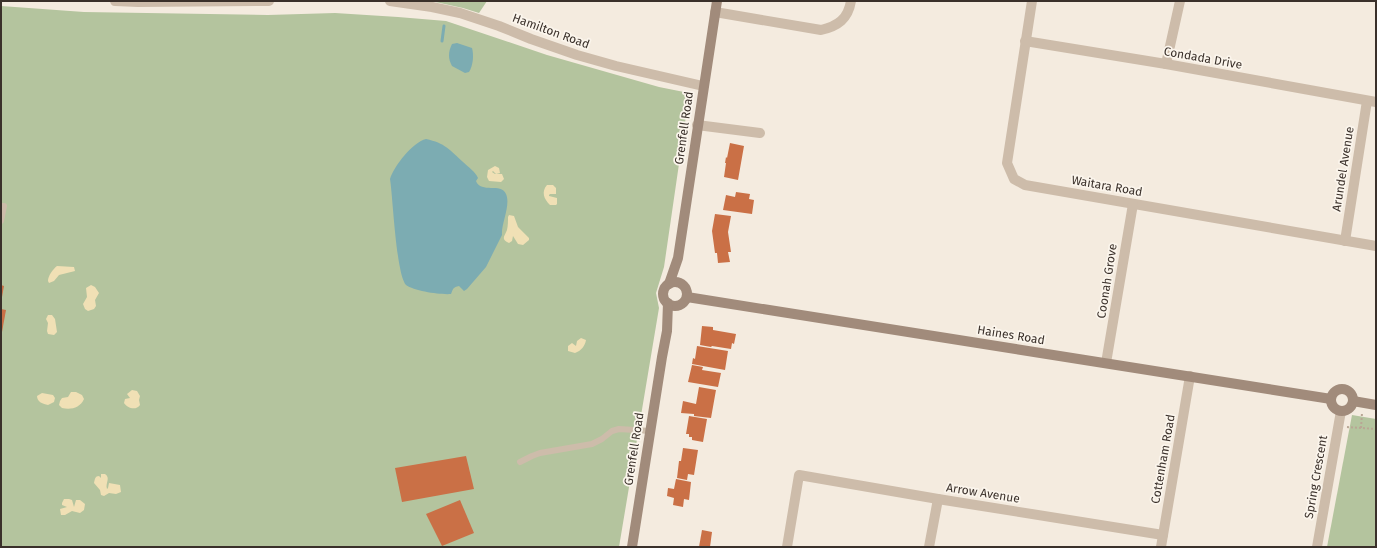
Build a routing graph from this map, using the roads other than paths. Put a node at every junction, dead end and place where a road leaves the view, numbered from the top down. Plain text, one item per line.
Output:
1 (115, 1) edge
2 (269, 1) edge
3 (390, 1) edge
4 (717, 1) edge
5 (851, 1) edge
6 (1032, 1) edge
7 (1180, 1) edge
8 (715, 12) junction
9 (1025, 41) junction
10 (1166, 64) junction
11 (703, 86) junction
12 (1372, 101) edge
13 (697, 125) junction
14 (760, 133) dead end
15 (1133, 204) junction
16 (1, 206) edge
17 (1, 221) edge
18 (1345, 241) junction
19 (1376, 246) edge
20 (678, 258) junction
21 (669, 284) junction
22 (680, 284) junction
23 (687, 297) junction
24 (668, 303) junction
25 (679, 305) junction
26 (667, 331) junction
27 (1106, 363) junction
28 (1190, 376) junction
29 (1331, 399) junction
30 (1358, 402) junction
31 (1376, 405) edge
32 (1341, 411) junction
33 (650, 431) junction
34 (520, 462) dead end
35 (938, 499) junction
36 (1163, 535) junction
37 (632, 547) edge
38 (787, 547) edge
39 (930, 547) edge
40 (1161, 547) edge
41 (1317, 547) edge

1 - 2 street
3 - 11 street, Hamilton Road
4 - 8 main road, Grenfell Road
5 - 8 street
6 - 9 street, Waitara Road
7 - 10 street
8 - 11 main road, Grenfell Road
9 - 10 street, Condada Drive
9 - 15 street, Waitara Road
10 - 12 street, Condada Drive
11 - 13 main road, Grenfell Road
12 - 18 street, Arundel Avenue
13 - 14 street
13 - 20 main road, Grenfell Road
15 - 18 street, Waitara Road
15 - 27 street, Coonah Grove
16 - 17 lane
18 - 19 street, Waitara Road
20 - 21 main road, Grenfell Road
20 - 22 main road, Grenfell Road
21 - 22 main road
21 - 24 main road
22 - 23 main road
23 - 25 main road
23 - 27 main road, Haines Road
24 - 25 main road
24 - 26 main road, Grenfell Road
25 - 26 main road, Grenfell Road
26 - 33 main road, Grenfell Road
27 - 28 main road, Haines Road
28 - 29 main road, Haines Road
28 - 36 street, Cottenham Road
29 - 30 main road
29 - 32 main road
30 - 31 main road
30 - 32 main road
32 - 41 street, Spring Crescent
33 - 34 lane
33 - 37 main road, Grenfell Road
35 - 36 street, Arrow Avenue
35 - 38 street, Arrow Avenue
35 - 39 street
36 - 40 street, Cottenham Road

